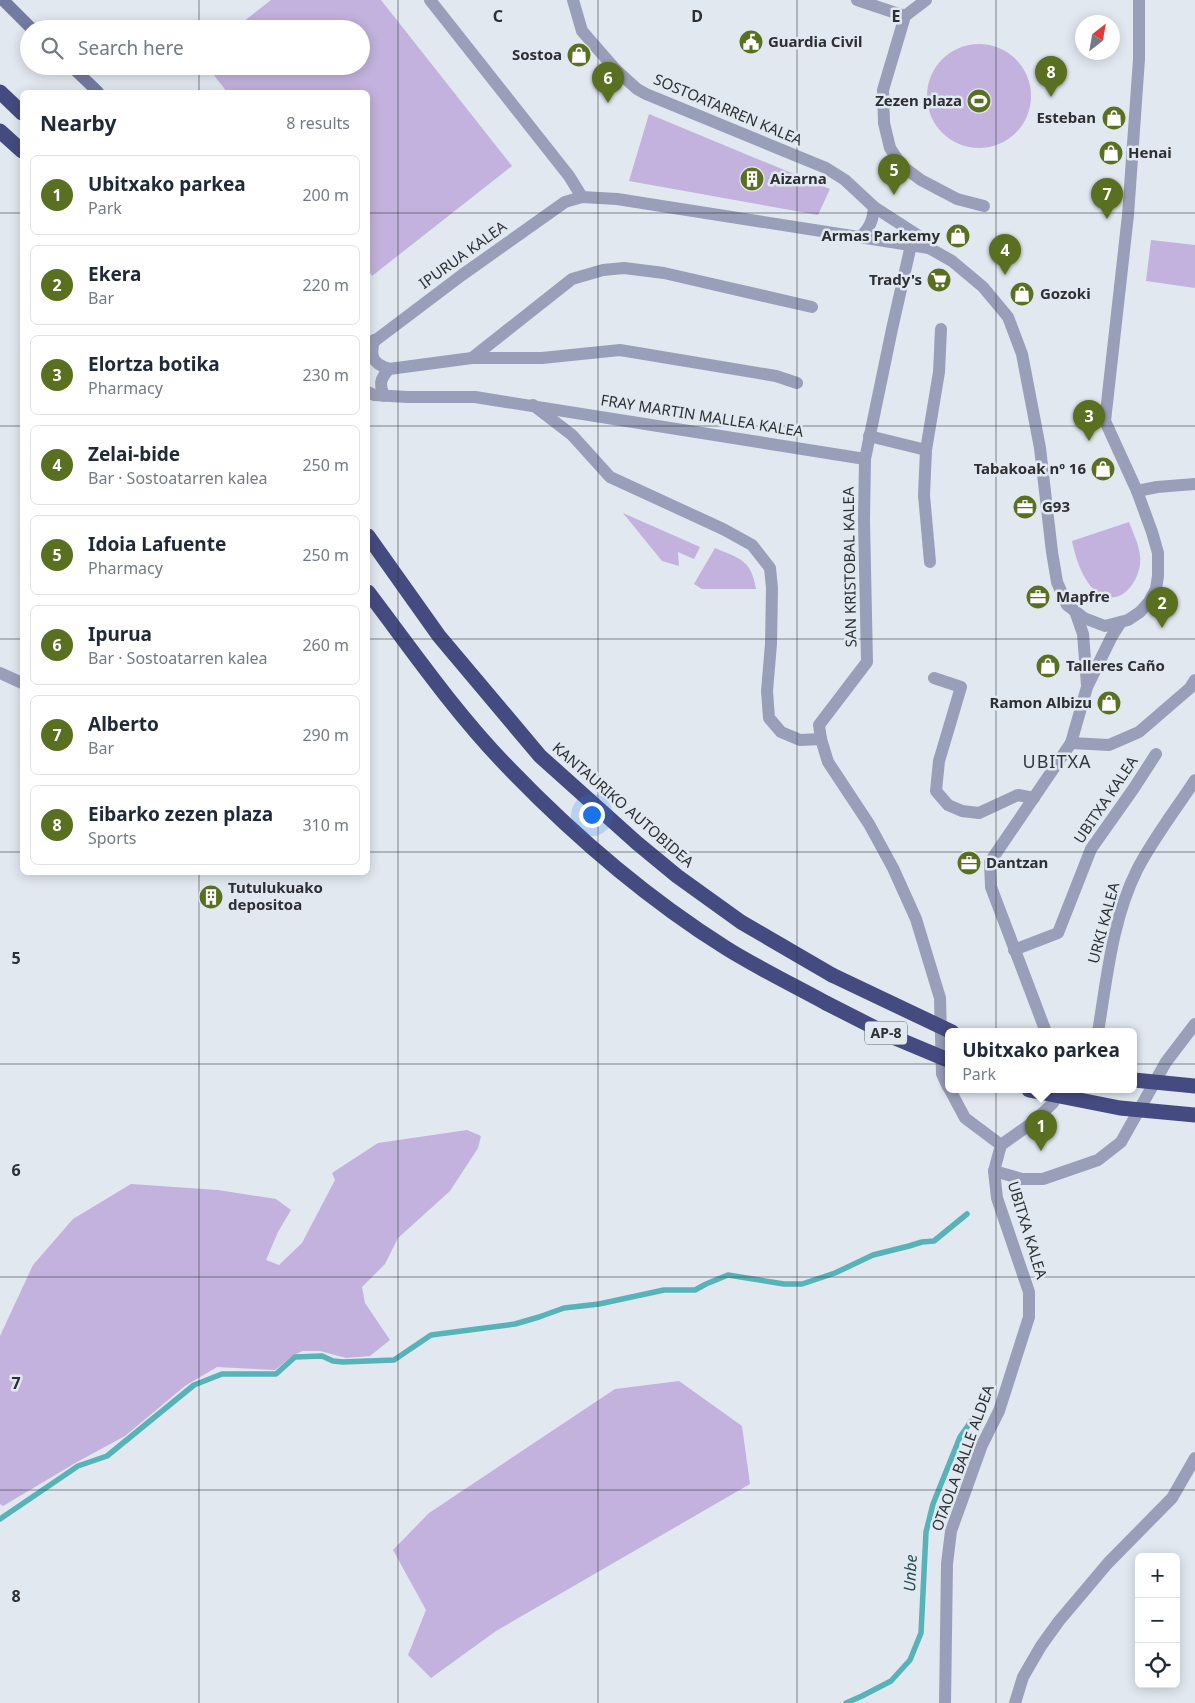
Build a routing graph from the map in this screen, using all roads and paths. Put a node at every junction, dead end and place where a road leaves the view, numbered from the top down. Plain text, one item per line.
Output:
1 (3, 0) edge
2 (430, 0) edge
3 (573, 0) edge
4 (857, 0) edge
5 (926, 0) edge
6 (1139, 0) edge
7 (906, 16) junction
8 (23, 20) edge
9 (80, 75) edge
10 (96, 90) edge
11 (0, 92) edge
12 (20, 110) edge
13 (0, 131) edge
14 (20, 149) edge
15 (582, 197) junction
16 (984, 206) dead end
17 (874, 207) junction
18 (860, 237) junction
19 (911, 245) junction
20 (929, 248) junction
21 (812, 306) dead end
22 (941, 330) dead end
23 (371, 343) edge
24 (472, 358) junction
25 (389, 369) junction
26 (797, 383) dead end
27 (370, 393) edge
28 (384, 396) junction
29 (533, 405) junction
30 (869, 436) junction
31 (926, 450) junction
32 (865, 459) junction
33 (1195, 484) edge
34 (1137, 491) junction
35 (370, 539) edge
36 (930, 562) dead end
37 (370, 595) edge
38 (1075, 611) junction
39 (1121, 622) junction
40 (0, 673) edge
41 (934, 678) dead end
42 (1195, 680) edge
43 (20, 682) edge
44 (1088, 687) junction
45 (821, 740) junction
46 (1071, 743) junction
47 (1156, 754) dead end
48 (1195, 780) edge
49 (1034, 798) junction
50 (1014, 950) junction
51 (1195, 1024) edge
52 (1044, 1028) edge
53 (1099, 1028) edge
54 (945, 1029) edge
55 (945, 1059) edge
56 (945, 1080) edge
57 (1137, 1080) edge
58 (1195, 1086) edge
59 (952, 1093) edge
60 (1044, 1093) edge
61 (1058, 1093) edge
62 (1195, 1115) edge
63 (1001, 1145) junction
64 (994, 1171) junction
65 (1029, 1317) joint
66 (1195, 1458) edge
67 (945, 1703) edge
68 (1016, 1703) edge

1 - 8 main road
2 - 15 street
3 - 17 street, SOSTOATARREN KALEA
4 - 7 street
5 - 7 street
6 - 34 street
7 - 16 street
9 - 10 main road
11 - 12 highway
13 - 14 highway
15 - 18 street, SOSTOATARREN KALEA
15 - 23 street, IPURUA KALEA
17 - 18 street
17 - 20 street, SOSTOATARREN KALEA
18 - 19 street, SOSTOATARREN KALEA
19 - 20 street, SOSTOATARREN KALEA
19 - 30 street, SAN KRISTOBAL KALEA
20 - 38 street, SOSTOATARREN KALEA
21 - 24 street
22 - 31 street
23 - 25 street
24 - 25 street
24 - 26 street
25 - 28 street
27 - 28 street, FRAY MARTIN MALLEA KALEA
28 - 29 street, FRAY MARTIN MALLEA KALEA
29 - 32 street, FRAY MARTIN MALLEA KALEA
29 - 45 street, FRAY MARTIN MALLEA KALEA
30 - 31 street
30 - 32 street, SAN KRISTOBAL KALEA
31 - 36 street
32 - 45 street, SAN KRISTOBAL KALEA
33 - 34 street
34 - 39 street
35 - 54 highway, KANTAURIKO AUTOBIDEA / AP-8, bridge
37 - 55 highway, AP-8, bridge
38 - 39 street
38 - 44 street
39 - 44 street
40 - 43 street
41 - 49 street
42 - 46 street, UBITXA KALEA
44 - 46 street
45 - 56 street, SAN KRISTOBAL KALEA
46 - 49 street
47 - 50 street, UBITXA KALEA
48 - 53 street, URKI KALEA
49 - 50 street
50 - 52 street
51 - 64 street
57 - 58 highway, bridge
59 - 63 street, SAN KRISTOBAL KALEA
60 - 62 highway, bridge
61 - 63 street
63 - 64 street, UBITXA KALEA
64 - 65 street, UBITXA KALEA
65 - 67 street, OTAOLA BALLE ALDEA
66 - 68 street

